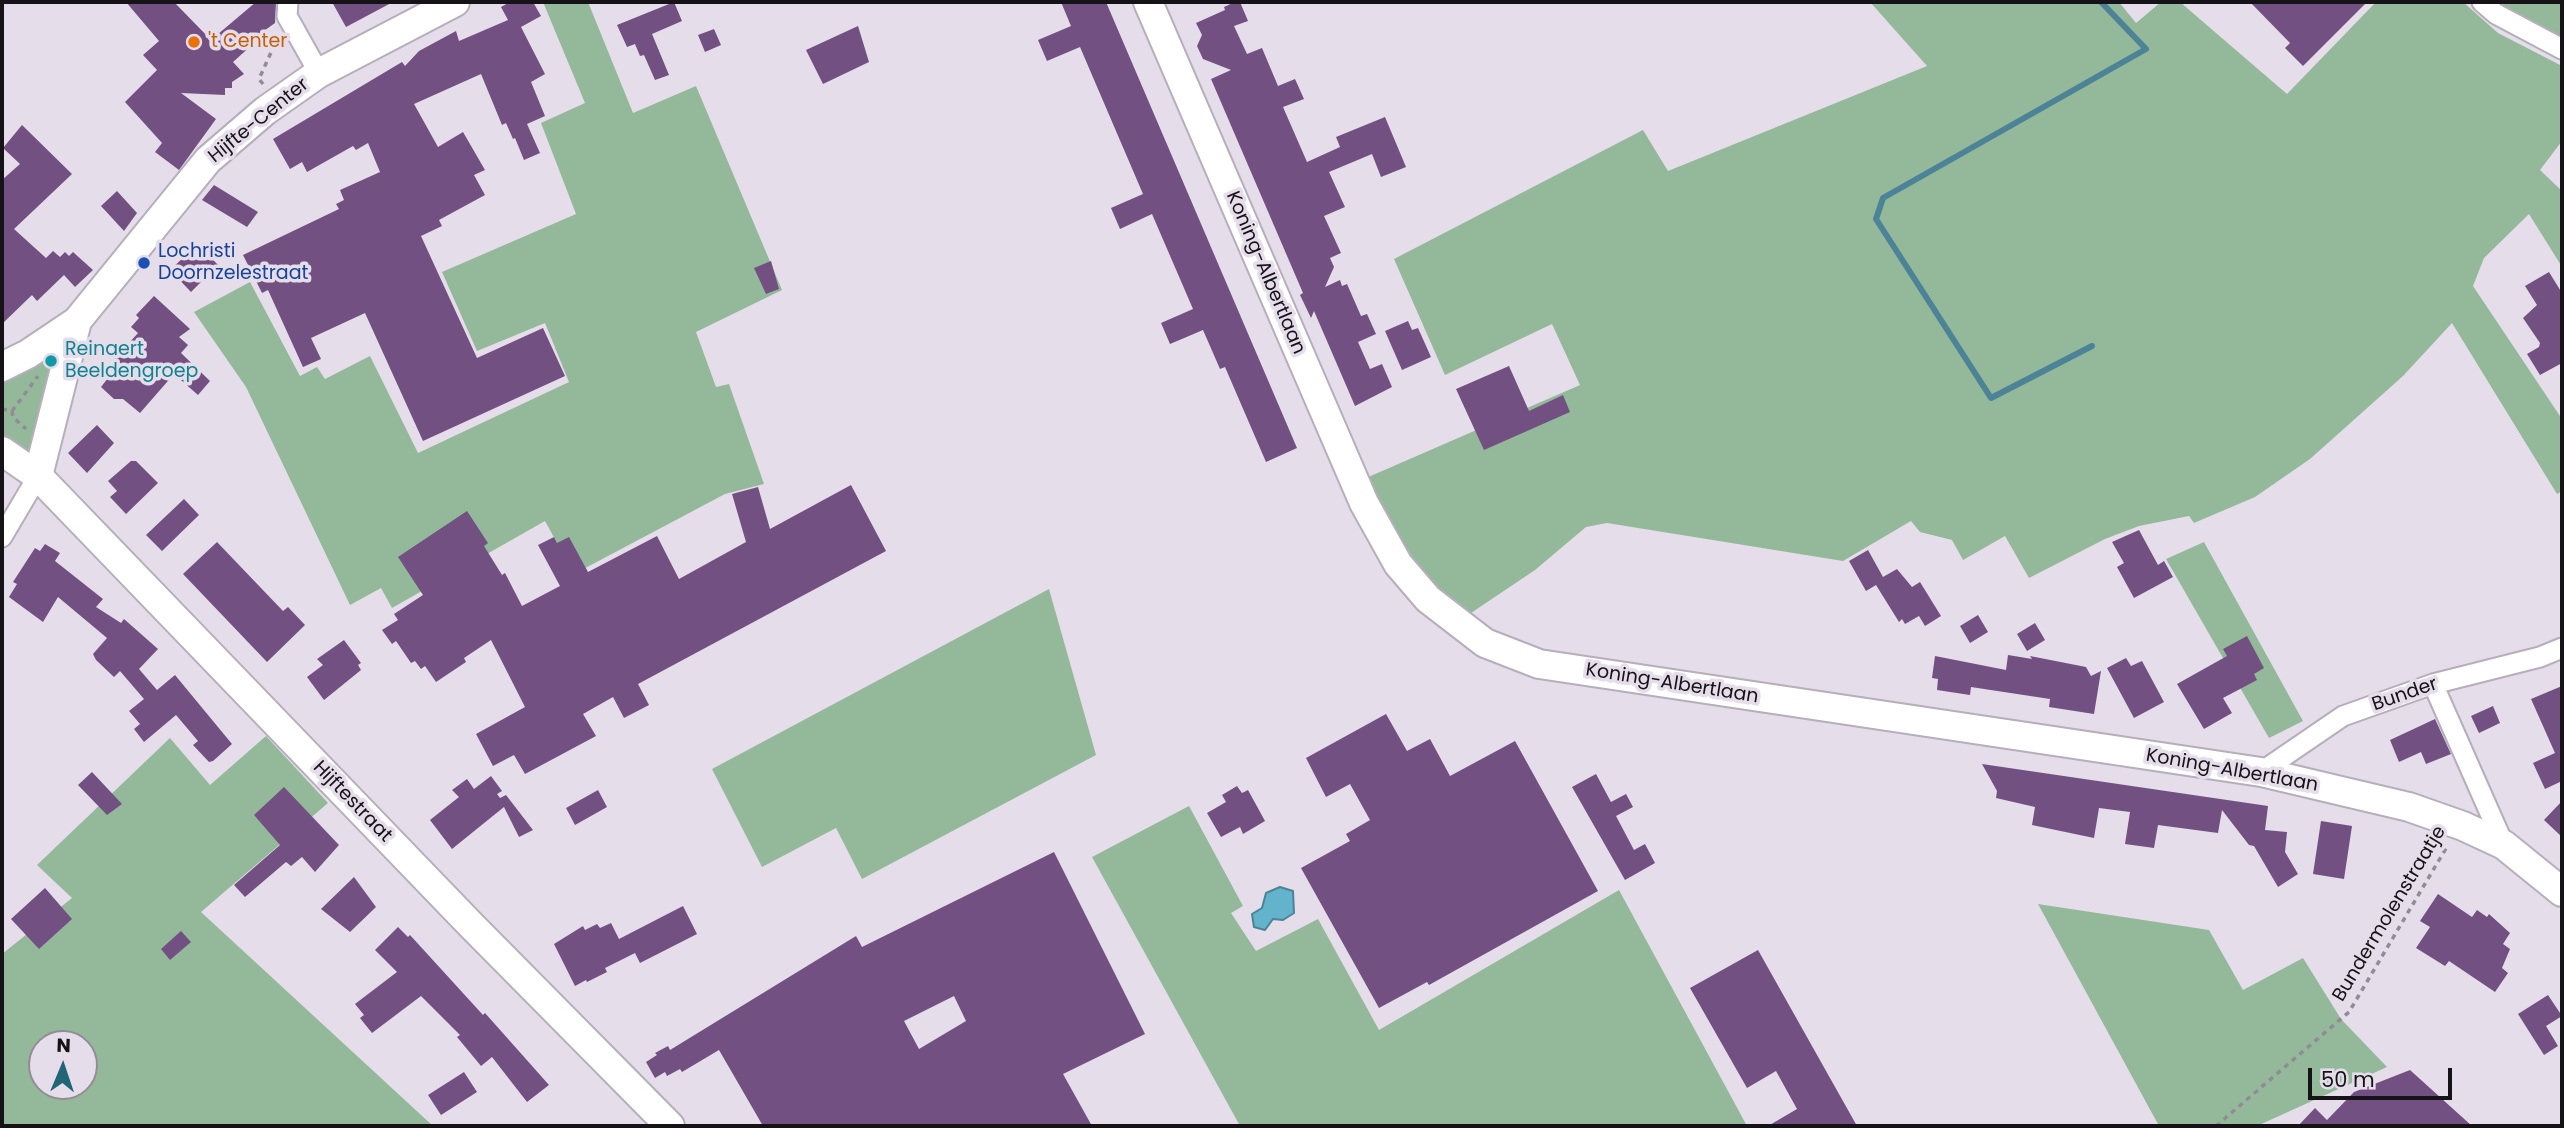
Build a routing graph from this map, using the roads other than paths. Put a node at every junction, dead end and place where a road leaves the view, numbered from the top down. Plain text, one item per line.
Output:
1 (455, 2) edge
2 (1148, 2) edge
3 (2482, 2) edge
4 (287, 9) edge
5 (2562, 49) edge
6 (318, 73) junction
7 (76, 321) junction
8 (2, 367) edge
9 (2, 451) edge
10 (38, 476) junction
11 (2, 537) edge
12 (2562, 648) edge
13 (2433, 684) junction
14 (2261, 772) junction
15 (2504, 845) junction
16 (2562, 892) edge
17 (670, 1126) edge

1 - 6 street, Hijfte-Center
2 - 14 street, Koning-Albertlaan
3 - 5 street
4 - 6 street
6 - 7 street, Hijfte-Center
7 - 8 street, Hijfte-Center
7 - 10 street, Hijfte-Center
9 - 10 street, Hijftestraat
10 - 11 street
10 - 17 street, Hijftestraat
12 - 13 street, Bunder
13 - 14 street, Bunder
13 - 15 street
14 - 15 street, Koning-Albertlaan
15 - 16 street, Koning-Albertlaan

